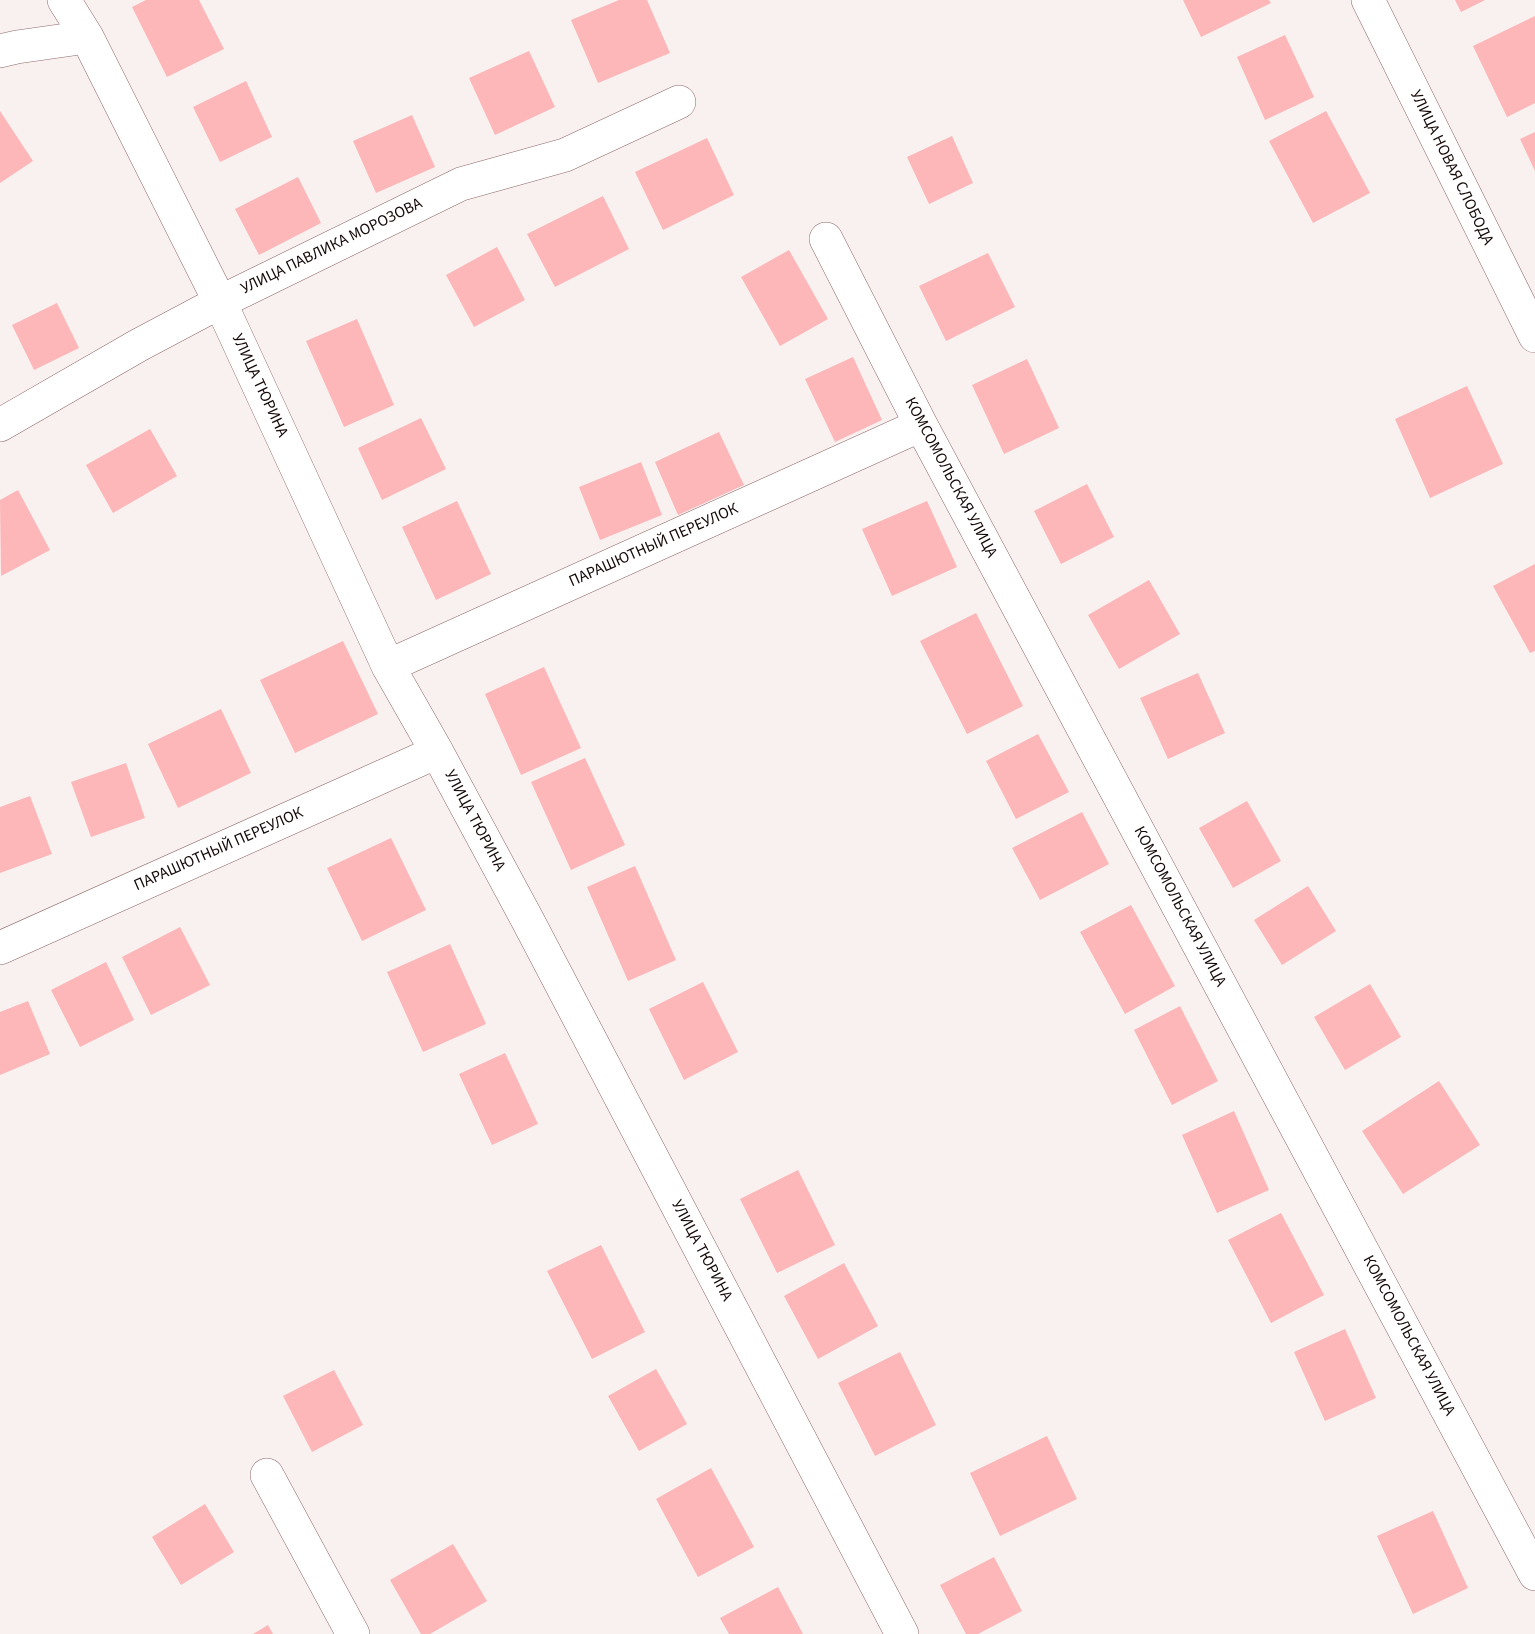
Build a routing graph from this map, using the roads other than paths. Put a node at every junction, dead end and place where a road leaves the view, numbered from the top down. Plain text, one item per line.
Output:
1 (64, 0) edge
2 (1368, 0) edge
3 (87, 37) junction
4 (0, 51) edge
5 (680, 102) dead end
6 (826, 239) dead end
7 (220, 302) junction
8 (1535, 336) edge
9 (0, 425) edge
10 (921, 425) junction
11 (388, 666) junction
12 (437, 752) junction
13 (0, 948) edge
14 (267, 1475) dead end
15 (1535, 1574) edge
16 (353, 1634) edge
17 (902, 1634) edge

1 - 3 street, УЛИЦА ТЮРИНА
2 - 8 street, УЛИЦА НОВАЯ СЛОБОДА
3 - 4 street
3 - 7 street, УЛИЦА ТЮРИНА
5 - 7 street, УЛИЦА ПАВЛИКА МОРОЗОВА
6 - 10 street, КОМСОМОЛЬСКАЯ УЛИЦА
7 - 9 street, УЛИЦА ПАВЛИКА МОРОЗОВА
7 - 11 street, УЛИЦА ТЮРИНА
10 - 11 street, ПАРАШЮТНЫЙ ПЕРЕУЛОК
10 - 15 street, КОМСОМОЛЬСКАЯ УЛИЦА
11 - 12 street, УЛИЦА ТЮРИНА
12 - 13 street, ПАРАШЮТНЫЙ ПЕРЕУЛОК
12 - 17 street, УЛИЦА ТЮРИНА
14 - 16 street

